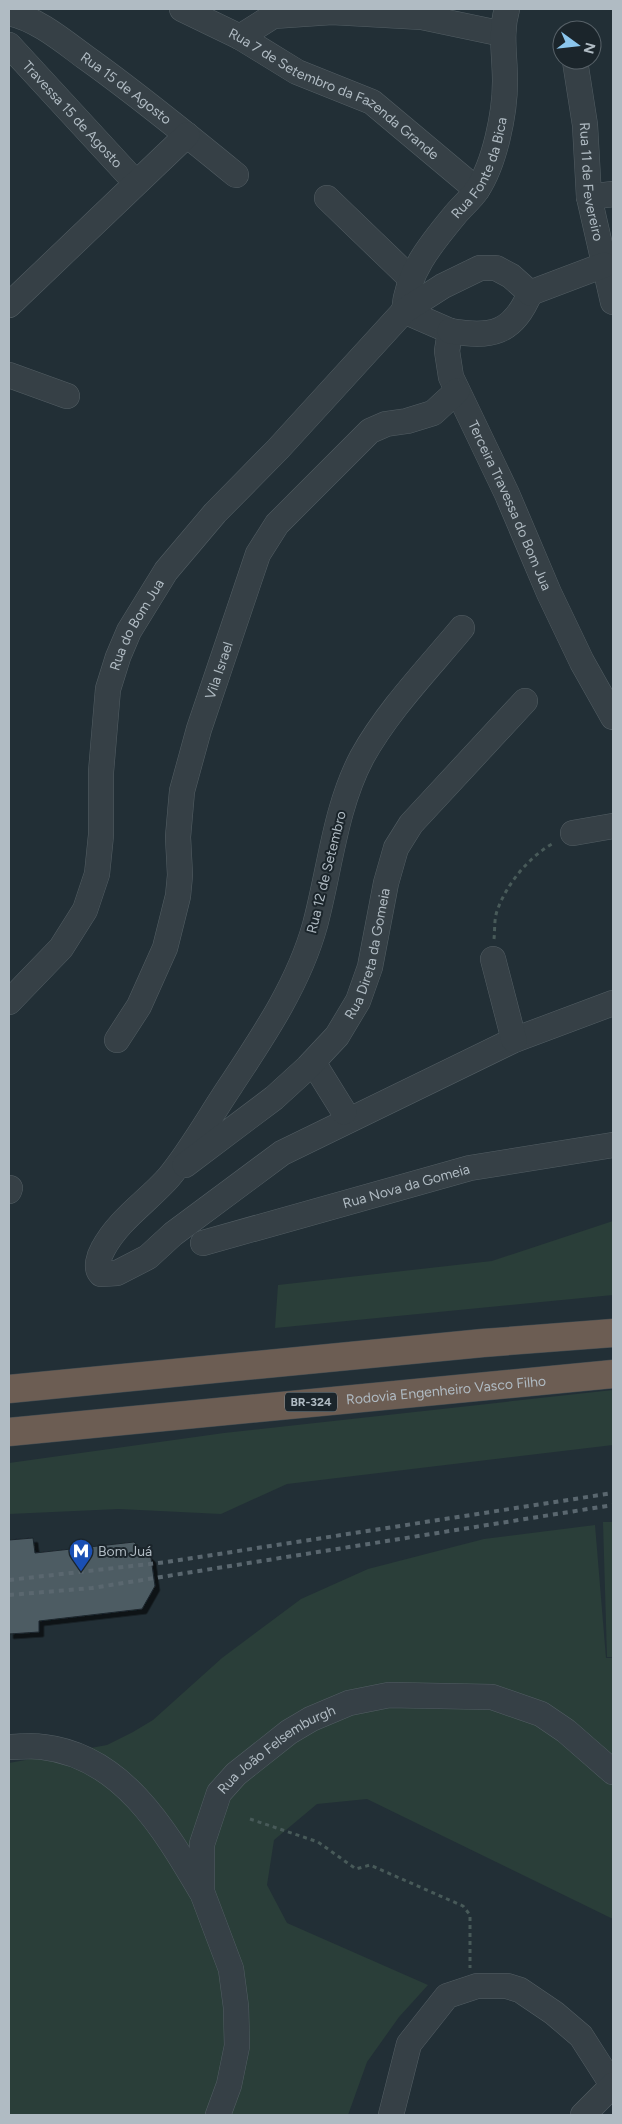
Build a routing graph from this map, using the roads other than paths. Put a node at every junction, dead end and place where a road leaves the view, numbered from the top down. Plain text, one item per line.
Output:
1 (182, 9) edge
2 (507, 9) edge
3 (9, 13) edge
4 (503, 34) junction
5 (240, 37) junction
6 (9, 45) edge
7 (576, 70) edge
8 (187, 135) junction
9 (236, 175) dead end
10 (136, 183) junction
11 (477, 190) junction
12 (601, 196) edge
13 (327, 198) dead end
14 (604, 265) junction
15 (410, 278) junction
16 (530, 292) junction
17 (613, 302) edge
18 (9, 304) edge
19 (404, 312) junction
20 (450, 331) junction
21 (9, 375) edge
22 (457, 391) junction
23 (67, 396) dead end
24 (462, 628) dead end
25 (526, 701) dead end
26 (613, 718) edge
27 (613, 826) edge
28 (573, 833) road end
29 (493, 959) road end
30 (9, 1002) edge
31 (613, 1003) edge
32 (117, 1040) dead end
33 (514, 1040) junction
34 (313, 1062) junction
35 (344, 1112) dead end
36 (613, 1145) edge
37 (170, 1176) junction
38 (203, 1243) dead end
39 (613, 1333) edge
40 (613, 1374) edge
41 (9, 1389) edge
42 (9, 1432) edge
43 (9, 1747) edge
44 (613, 1772) edge
45 (202, 1892) junction
46 (613, 2086) edge
47 (218, 2115) edge
48 (391, 2115) edge
49 (583, 2115) edge

1 - 5 street, Rua 7 de Setembro da Fazenda Grande
2 - 4 street, Rua Fonte da Bica
3 - 8 street, Rua 15 de Agosto
4 - 5 street
4 - 11 street, Rua Fonte da Bica
5 - 11 street, Rua 7 de Setembro da Fazenda Grande
6 - 10 street, Travessa 15 de Agosto
7 - 12 street, Rua 11 de Fevereiro
8 - 9 street, Rua 15 de Agosto
8 - 10 street
10 - 18 street
11 - 15 street, Rua Fonte da Bica
12 - 14 street, Rua 11 de Fevereiro
13 - 15 street
14 - 16 street
14 - 17 street, Rua 11 de Fevereiro
15 - 19 street, Rua Fonte da Bica
16 - 19 street, Rua do Bom Jua
16 - 20 street
19 - 20 street
19 - 30 street, Rua do Bom Jua
20 - 22 street, Terceira Travessa do Bom Jua
21 - 23 street
22 - 26 street, Terceira Travessa do Bom Jua
22 - 32 street, Vila Israel
24 - 37 street, Rua 12 de Setembro
25 - 34 street, Rua Direta da Gomeia
27 - 28 street
29 - 33 street
31 - 33 street
33 - 37 street, Rua 12 de Setembro
34 - 35 street
34 - 37 street, Rua Direta da Gomeia
36 - 38 street, Rua Nova da Gomeia
39 - 41 highway
40 - 42 highway, Rodovia Engenheiro Vasco Filho / BR-324
43 - 45 street
44 - 45 street, Rua João Felsemburgh
45 - 47 street, Rua João Felsemburgh
46 - 48 street
46 - 49 street

